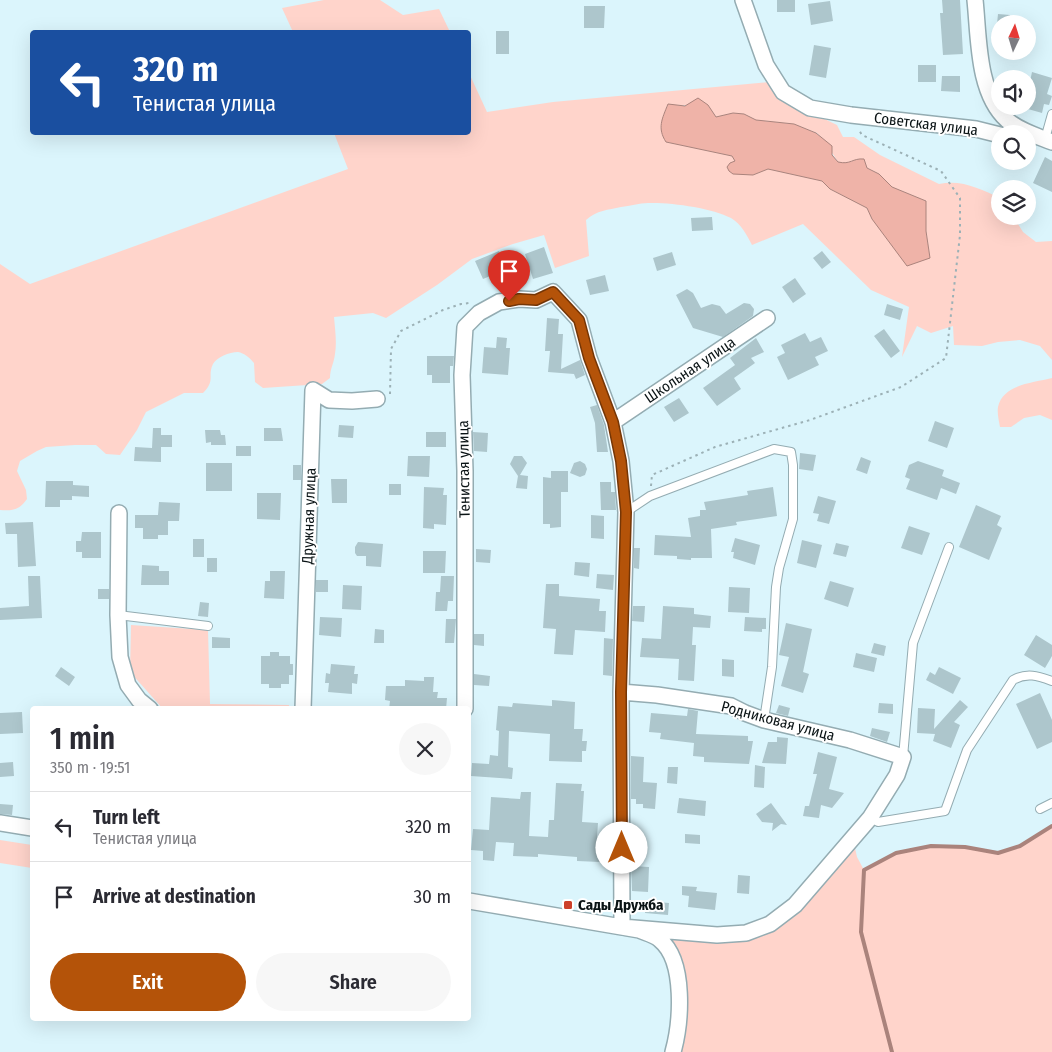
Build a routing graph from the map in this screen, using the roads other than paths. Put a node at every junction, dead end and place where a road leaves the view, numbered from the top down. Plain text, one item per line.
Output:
1 (743, 0) edge
2 (975, 0) edge
3 (1052, 114) edge
4 (991, 133) edge
5 (1036, 142) edge
6 (1050, 143) edge
7 (766, 318) dead end
8 (384, 399) road end
9 (613, 422) junction
10 (119, 512) dead end
11 (626, 512) junction
12 (949, 547) dead end
13 (118, 615) junction
14 (208, 626) dead end
15 (1052, 681) edge
16 (621, 692) junction
17 (146, 706) edge
18 (303, 706) edge
19 (466, 706) edge
20 (764, 720) junction
21 (903, 757) junction
22 (1052, 803) edge
23 (1040, 809) dead end
24 (870, 818) junction
25 (0, 823) edge
26 (30, 828) edge
27 (471, 899) edge
28 (622, 927) junction
29 (673, 1052) edge

1 - 4 street, Советская улица
2 - 6 street
3 - 6 lane
5 - 6 street
7 - 9 street, Школьная улица
8 - 18 street, Дружная улица
9 - 11 street
9 - 19 street, Тенистая улица
10 - 13 street
11 - 16 street
11 - 20 lane
12 - 21 lane
13 - 14 lane
13 - 17 street
15 - 24 lane
16 - 20 street, Родниковая улица
16 - 28 street
20 - 21 street, Родниковая улица
21 - 24 street
22 - 23 lane
24 - 28 street
25 - 26 street
27 - 28 street
28 - 29 street

